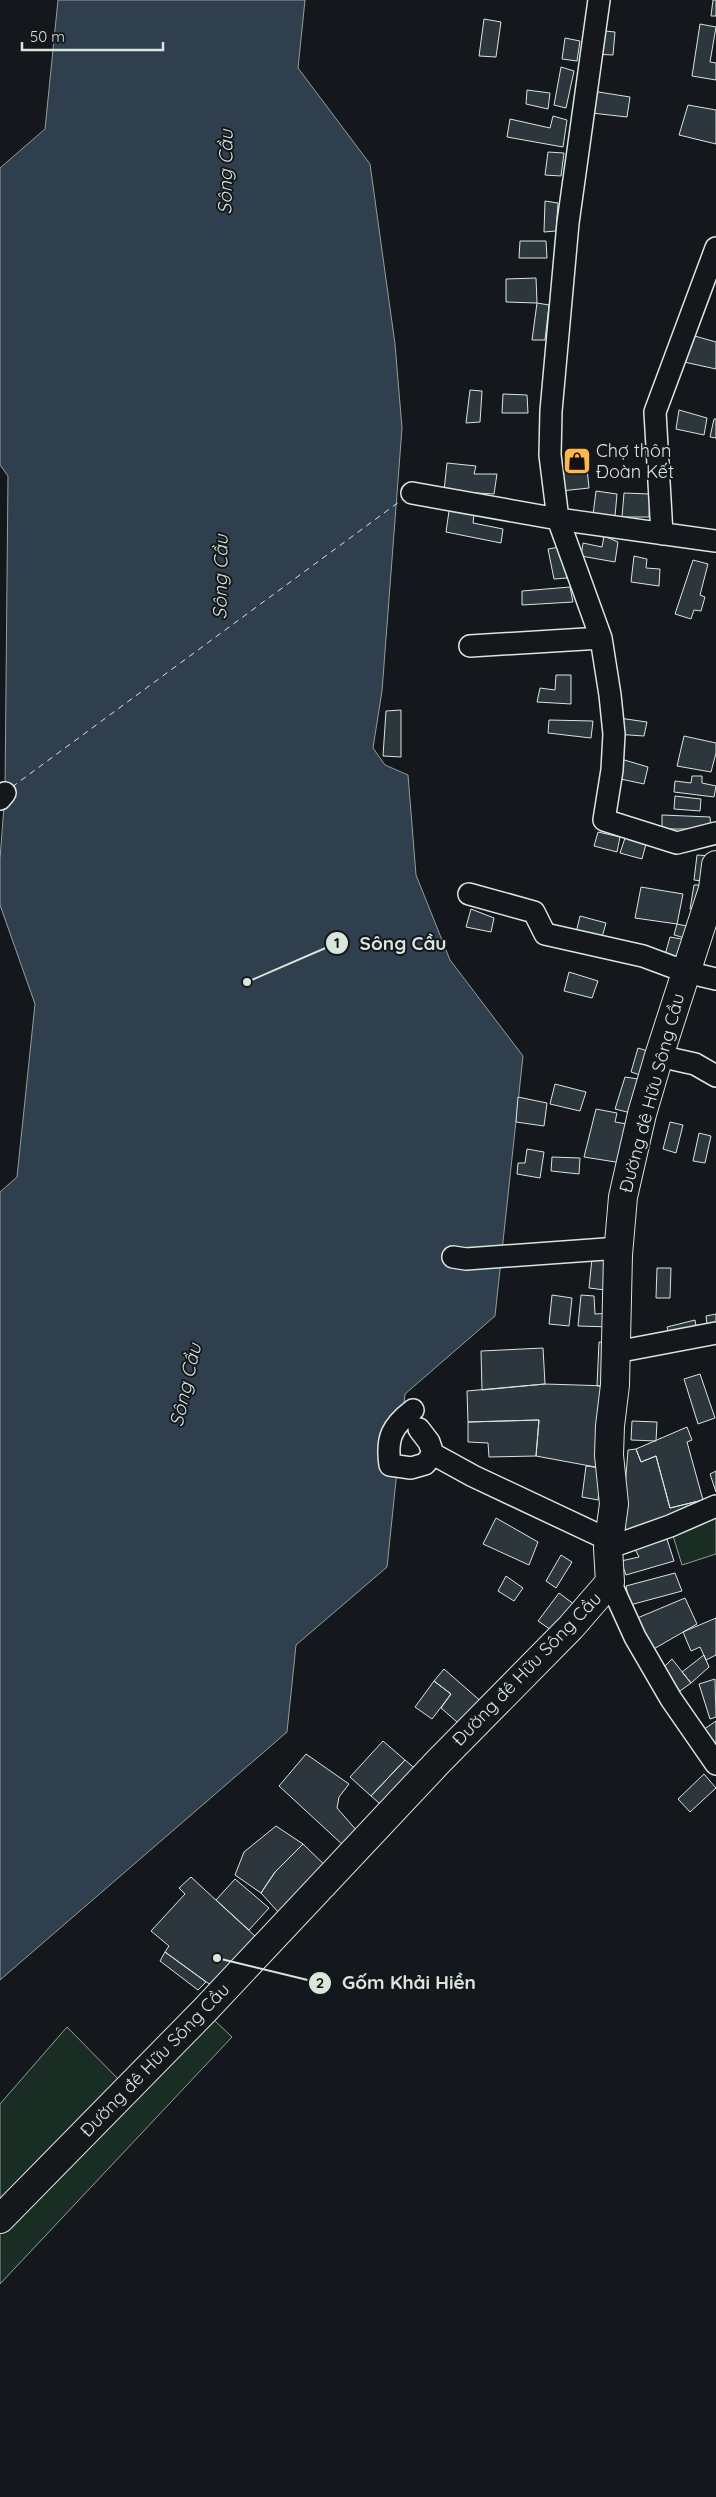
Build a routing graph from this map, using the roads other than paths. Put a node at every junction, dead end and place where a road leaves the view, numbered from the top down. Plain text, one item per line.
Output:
1 (599, 0) edge
2 (716, 248) edge
3 (412, 493) dead end
4 (558, 518) junction
5 (662, 534) junction
6 (716, 541) edge
7 (601, 638) junction
8 (470, 646) dead end
9 (716, 833) edge
10 (716, 865) edge
11 (469, 894) dead end
12 (686, 972) junction
13 (716, 979) edge
14 (659, 1056) junction
15 (716, 1076) edge
16 (619, 1248) junction
17 (453, 1257) dead end
18 (716, 1333) edge
19 (616, 1352) junction
20 (433, 1454) junction
21 (716, 1506) edge
22 (608, 1544) junction
23 (610, 1582) junction
24 (716, 1764) edge
25 (0, 2219) edge

1 - 4 street
2 - 5 street
3 - 4 street
4 - 5 street
4 - 7 street
5 - 6 street
7 - 8 street
7 - 9 street
10 - 12 main road, Đường đê Hữu Sông Cầu
11 - 12 street
12 - 13 street
12 - 14 main road, Đường đê Hữu Sông Cầu
14 - 15 street
14 - 16 main road, Đường đê Hữu Sông Cầu
16 - 17 street
16 - 19 main road, Đường đê Hữu Sông Cầu
18 - 19 street
19 - 22 main road, Đường đê Hữu Sông Cầu
20 - 20 street
20 - 22 street
21 - 22 street
22 - 23 main road, Đường đê Hữu Sông Cầu
23 - 24 street
23 - 25 main road, Đường đê Hữu Sông Cầu

